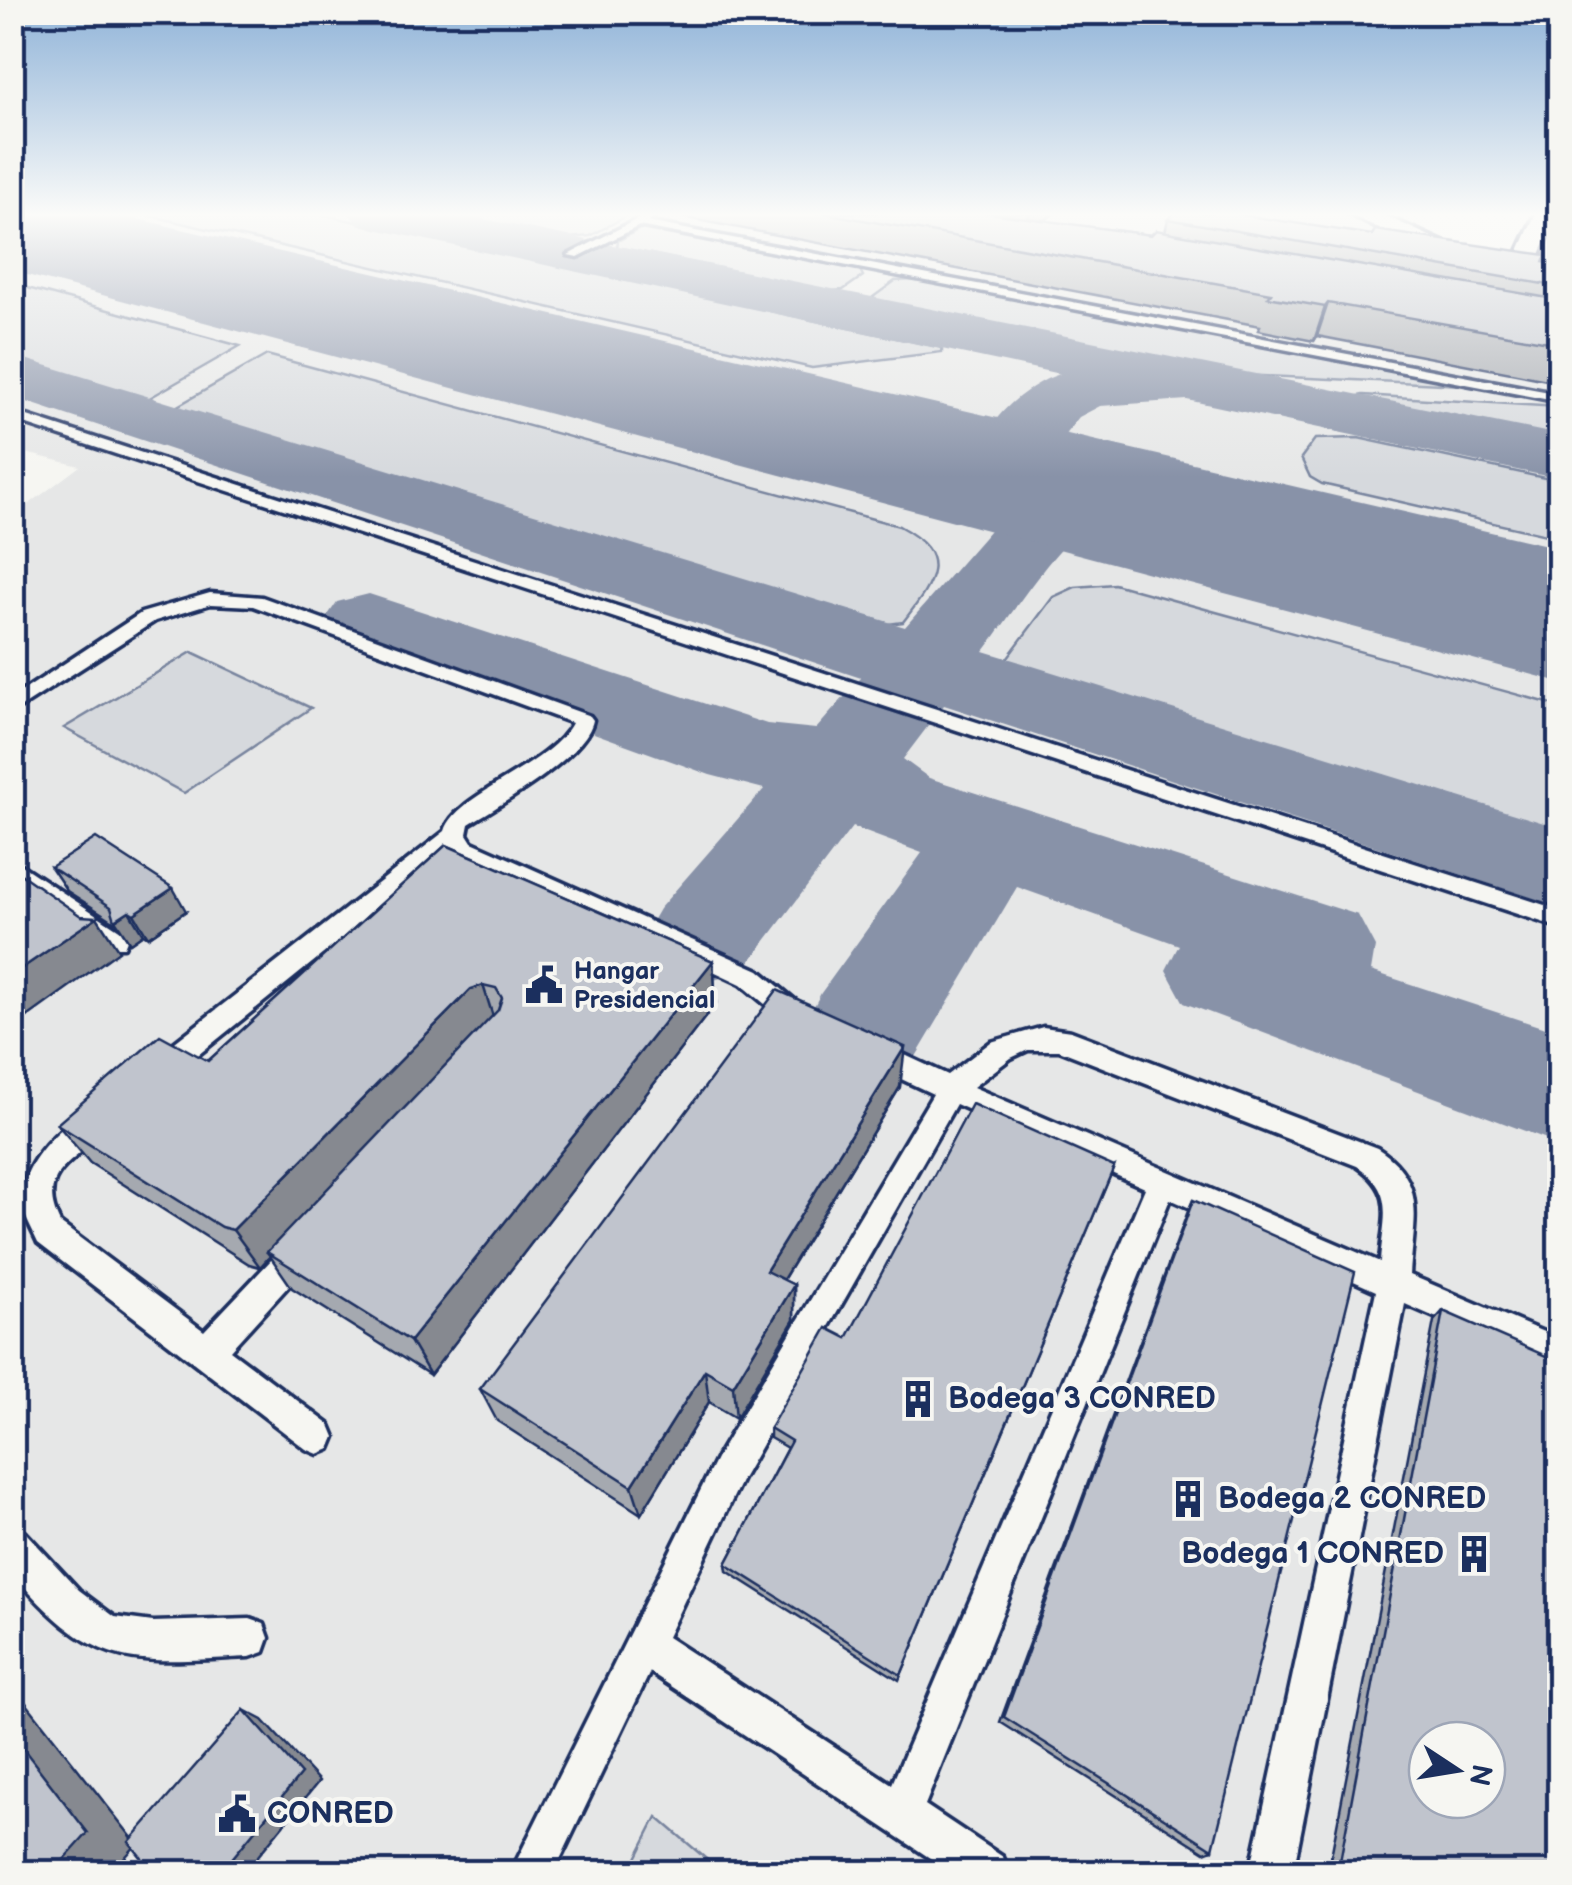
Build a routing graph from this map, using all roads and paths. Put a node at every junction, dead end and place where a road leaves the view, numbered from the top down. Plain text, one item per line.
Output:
1 (1049, 301) edge
2 (1560, 398) edge
3 (12, 415) edge
4 (12, 707) edge
5 (455, 835) junction
6 (12, 867) edge
7 (1560, 919) edge
8 (115, 940) edge
9 (950, 1089) junction
10 (1163, 1180) junction
11 (325, 1225) edge
12 (1394, 1282) junction
13 (206, 1352) junction
14 (1560, 1356) edge
15 (318, 1437) dead end
16 (12, 1545) edge
17 (250, 1638) dead end
18 (642, 1644) junction
19 (901, 1812) junction
20 (532, 1872) edge
21 (988, 1872) edge
22 (1272, 1872) edge

1 - 2 lane
3 - 7 lane
4 - 5 lane
5 - 9 lane
5 - 13 lane
6 - 8 lane
9 - 10 lane
9 - 12 lane
9 - 18 lane
10 - 12 lane
10 - 19 lane
11 - 13 lane
12 - 14 lane
12 - 22 lane
13 - 15 lane
16 - 17 lane
18 - 19 lane
18 - 20 lane
19 - 21 lane

